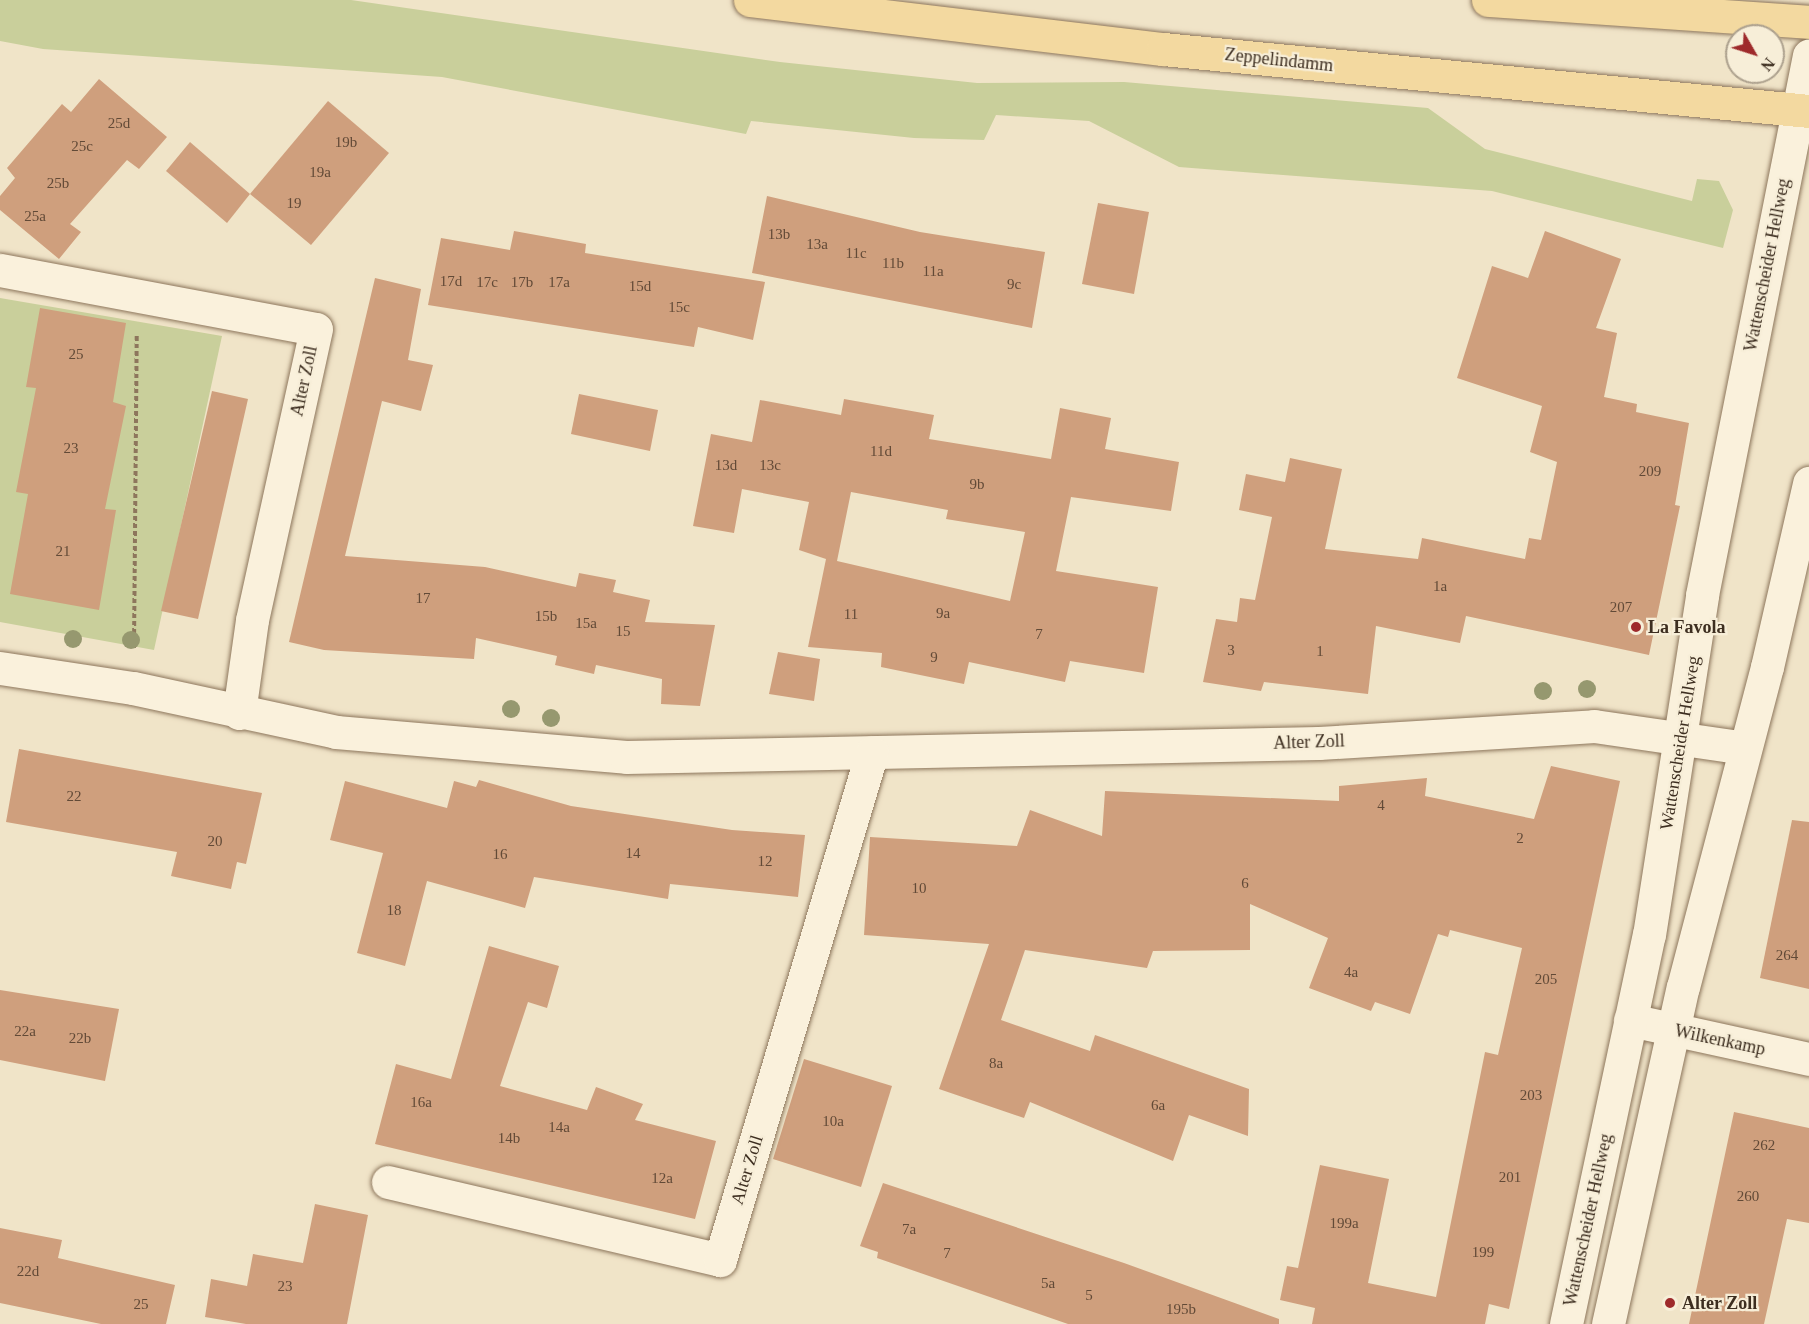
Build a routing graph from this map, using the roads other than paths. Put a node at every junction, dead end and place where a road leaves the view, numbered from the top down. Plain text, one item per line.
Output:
1 (750, 0) edge
2 (1488, 0) edge
3 (1809, 22) edge
4 (1809, 55) edge
5 (1803, 110) edge
6 (0, 270) edge
7 (1809, 483) edge
8 (0, 668) edge
9 (239, 713) junction
10 (1683, 737) junction
11 (1744, 748) junction
12 (872, 752) junction
13 (1630, 1020) junction
14 (1674, 1030) junction
15 (1809, 1059) edge
16 (388, 1182) dead end
17 (1566, 1324) edge
18 (1608, 1324) edge

1 - 5 main road, Zeppelindamm
2 - 3 main road
4 - 5 street, Wattenscheider Hellweg
5 - 10 street, Wattenscheider Hellweg
6 - 9 street, Alter Zoll
7 - 11 street
8 - 9 street, Alter Zoll
9 - 12 street, Alter Zoll
10 - 11 street, Alter Zoll
10 - 12 street, Alter Zoll
10 - 13 street, Wattenscheider Hellweg
11 - 14 street
12 - 16 street, Alter Zoll
13 - 14 street, Wilkenkamp
13 - 17 street, Wattenscheider Hellweg
14 - 15 street, Wilkenkamp
14 - 18 street

